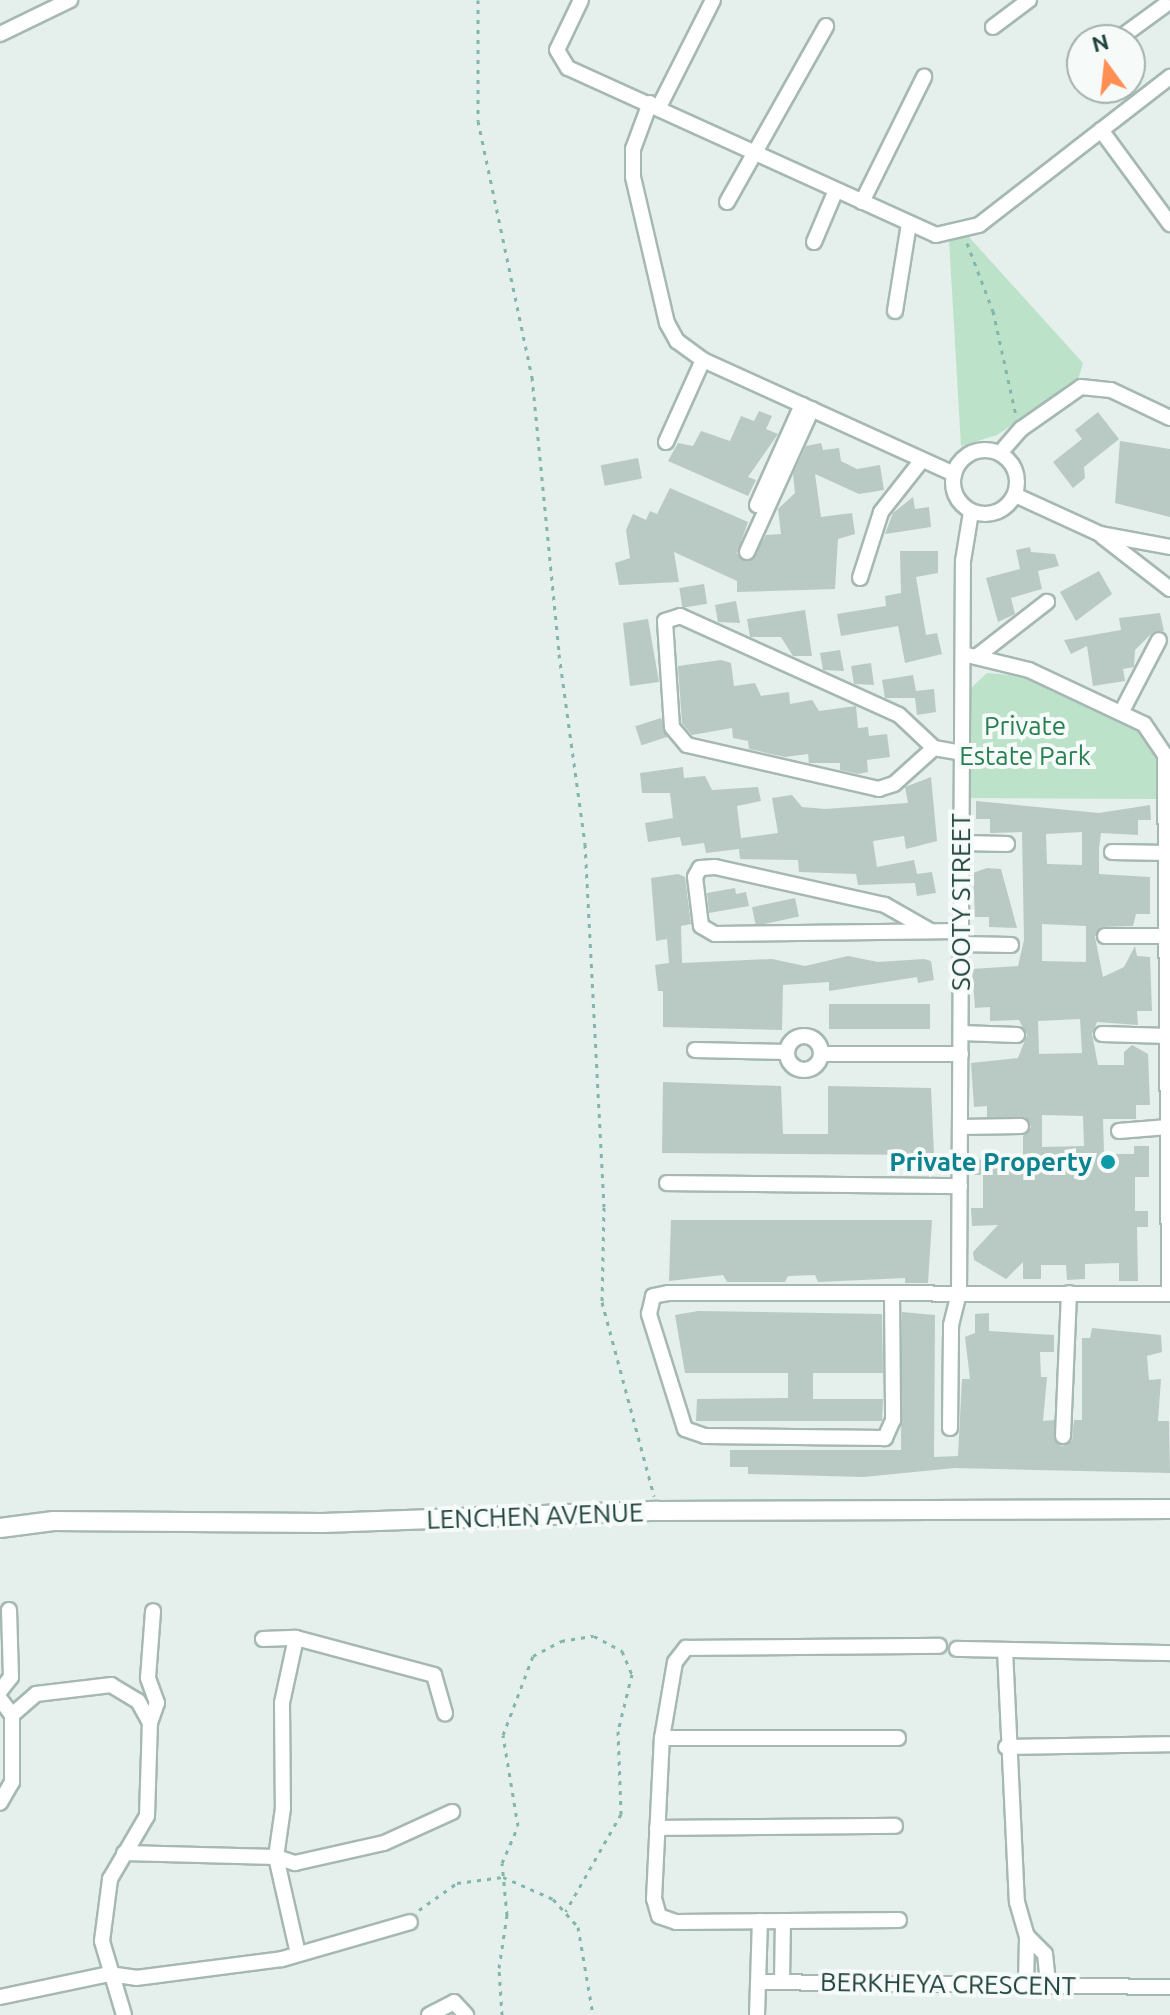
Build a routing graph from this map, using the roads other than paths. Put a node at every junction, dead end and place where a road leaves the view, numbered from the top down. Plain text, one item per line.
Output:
1 (70, 0) edge
2 (581, 0) edge
3 (713, 0) edge
4 (1029, 0) edge
5 (1165, 5) edge
6 (1139, 24) edge
7 (826, 26) dead end
8 (993, 27) dead end
9 (0, 34) edge
10 (924, 77) dead end
11 (1170, 77) edge
12 (654, 105) junction
13 (1101, 130) junction
14 (757, 153) junction
15 (836, 190) junction
16 (727, 202) dead end
17 (862, 202) junction
18 (909, 224) junction
19 (1170, 224) edge
20 (814, 242) dead end
21 (895, 311) dead end
22 (703, 360) junction
23 (807, 407) junction
24 (1170, 418) edge
25 (666, 442) dead end
26 (1000, 453) junction
27 (922, 460) junction
28 (954, 474) junction
29 (1015, 495) junction
30 (757, 505) dead end
31 (971, 512) junction
32 (1100, 534) junction
33 (1170, 547) edge
34 (747, 552) dead end
35 (860, 578) dead end
36 (1170, 589) edge
37 (1047, 602) dead end
38 (1159, 640) dead end
39 (969, 656) junction
40 (1121, 713) junction
41 (934, 748) junction
42 (962, 753) junction
43 (1168, 767) edge
44 (962, 843) junction
45 (1007, 844) dead end
46 (1112, 852) dead end
47 (1167, 853) junction
48 (1168, 881) edge
49 (929, 930) junction
50 (1105, 936) dead end
51 (1167, 936) junction
52 (961, 938) junction
53 (1011, 945) dead end
54 (1169, 994) edge
55 (961, 1033) junction
56 (1102, 1034) dead end
57 (1017, 1035) dead end
58 (1168, 1036) junction
59 (695, 1050) dead end
60 (787, 1052) junction
61 (821, 1054) junction
62 (961, 1054) junction
63 (1169, 1117) edge
64 (1021, 1126) dead end
65 (960, 1127) junction
66 (1119, 1131) dead end
67 (667, 1183) dead end
68 (960, 1186) junction
69 (1169, 1218) edge
70 (959, 1293) junction
71 (1069, 1293) junction
72 (892, 1294) junction
73 (1170, 1294) edge
74 (950, 1428) dead end
75 (1063, 1436) dead end
76 (1170, 1509) edge
77 (1016, 1512) junction
78 (0, 1516) edge
79 (54, 1521) junction
80 (1170, 1522) edge
81 (0, 1528) edge
82 (9, 1610) dead end
83 (153, 1611) dead end
84 (296, 1638) junction
85 (263, 1639) dead end
86 (939, 1646) dead end
87 (957, 1649) dead end
88 (1005, 1650) junction
89 (1170, 1653) edge
90 (11, 1677) junction
91 (148, 1678) junction
92 (0, 1691) edge
93 (127, 1693) junction
94 (36, 1694) junction
95 (0, 1699) edge
96 (445, 1713) dead end
97 (12, 1715) junction
98 (150, 1723) junction
99 (662, 1738) junction
100 (898, 1738) dead end
101 (1170, 1744) edge
102 (1006, 1747) junction
103 (0, 1803) edge
104 (452, 1812) dead end
105 (895, 1826) dead end
106 (657, 1828) junction
107 (124, 1853) junction
108 (276, 1857) junction
109 (899, 1920) dead end
110 (760, 1921) junction
111 (783, 1921) junction
112 (410, 1922) road end
113 (1027, 1936) junction
114 (298, 1954) junction
115 (109, 1974) junction
116 (759, 1982) junction
117 (782, 1982) junction
118 (1026, 1985) junction
119 (1048, 1985) junction
120 (1170, 1987) edge
121 (0, 1997) edge
122 (124, 2015) edge
123 (429, 2015) edge
124 (466, 2015) edge
125 (757, 2015) edge

1 - 9 street
2 - 12 street
3 - 12 street
4 - 8 street
5 - 6 street
7 - 14 street
10 - 17 street
11 - 13 street
12 - 14 street
12 - 22 street
13 - 18 street
13 - 19 street
14 - 15 street
14 - 16 street
15 - 17 street
15 - 20 street
17 - 18 street
18 - 21 street
22 - 23 street
22 - 25 street
23 - 27 street
23 - 30 street
23 - 34 street
24 - 26 street
26 - 28 street
26 - 29 street
27 - 28 street
27 - 35 street
28 - 31 street
29 - 31 street
29 - 32 street
31 - 39 street, SOOTY STREET
32 - 33 street
32 - 36 street
37 - 39 street
38 - 40 street
39 - 40 street
39 - 42 street, SOOTY STREET
40 - 43 street
41 - 41 street
41 - 42 street
42 - 44 street, SOOTY STREET
43 - 47 street
44 - 45 street
44 - 52 street, SOOTY STREET
46 - 47 street
47 - 48 street
48 - 51 street
49 - 49 street
49 - 52 street
50 - 51 street
51 - 54 street
52 - 53 street
52 - 55 street, SOOTY STREET
54 - 58 street
55 - 57 street
55 - 62 street, SOOTY STREET
56 - 58 street
58 - 63 street
59 - 60 street
60 - 61 street
60 - 61 street
61 - 62 street
62 - 65 street, SOOTY STREET
63 - 66 street
63 - 69 street
64 - 65 street
65 - 68 street, SOOTY STREET
67 - 68 street
68 - 70 street, SOOTY STREET
69 - 73 street
70 - 71 street
70 - 72 street
70 - 74 street, SOOTY STREET
71 - 73 street
71 - 75 street
72 - 72 street
76 - 77 main road, LENCHEN AVENUE
77 - 79 main road, LENCHEN AVENUE
77 - 80 main road, LENCHEN AVENUE
78 - 79 main road, LENCHEN AVENUE
79 - 81 main road, LENCHEN AVENUE
82 - 90 street
83 - 91 street
84 - 85 street
84 - 96 street
84 - 108 street
86 - 99 street
87 - 88 street
88 - 89 street
88 - 102 street
90 - 92 street
90 - 94 street
91 - 93 street
91 - 98 street
93 - 94 street
93 - 98 street
94 - 97 street
95 - 97 street
97 - 103 street
98 - 107 street
99 - 100 street
99 - 106 street
101 - 102 street
102 - 113 street
104 - 108 street
105 - 106 street
106 - 110 street
107 - 108 street
107 - 115 street
108 - 114 street
109 - 111 street
110 - 111 street
110 - 116 street
111 - 117 street
112 - 114 street
113 - 118 street
113 - 119 street
114 - 115 street
115 - 121 street
115 - 122 street
116 - 117 street, BERKHEYA CRESCENT
116 - 125 street
117 - 118 street, BERKHEYA CRESCENT
118 - 119 street, BERKHEYA CRESCENT
119 - 120 street, BERKHEYA CRESCENT
123 - 124 street

